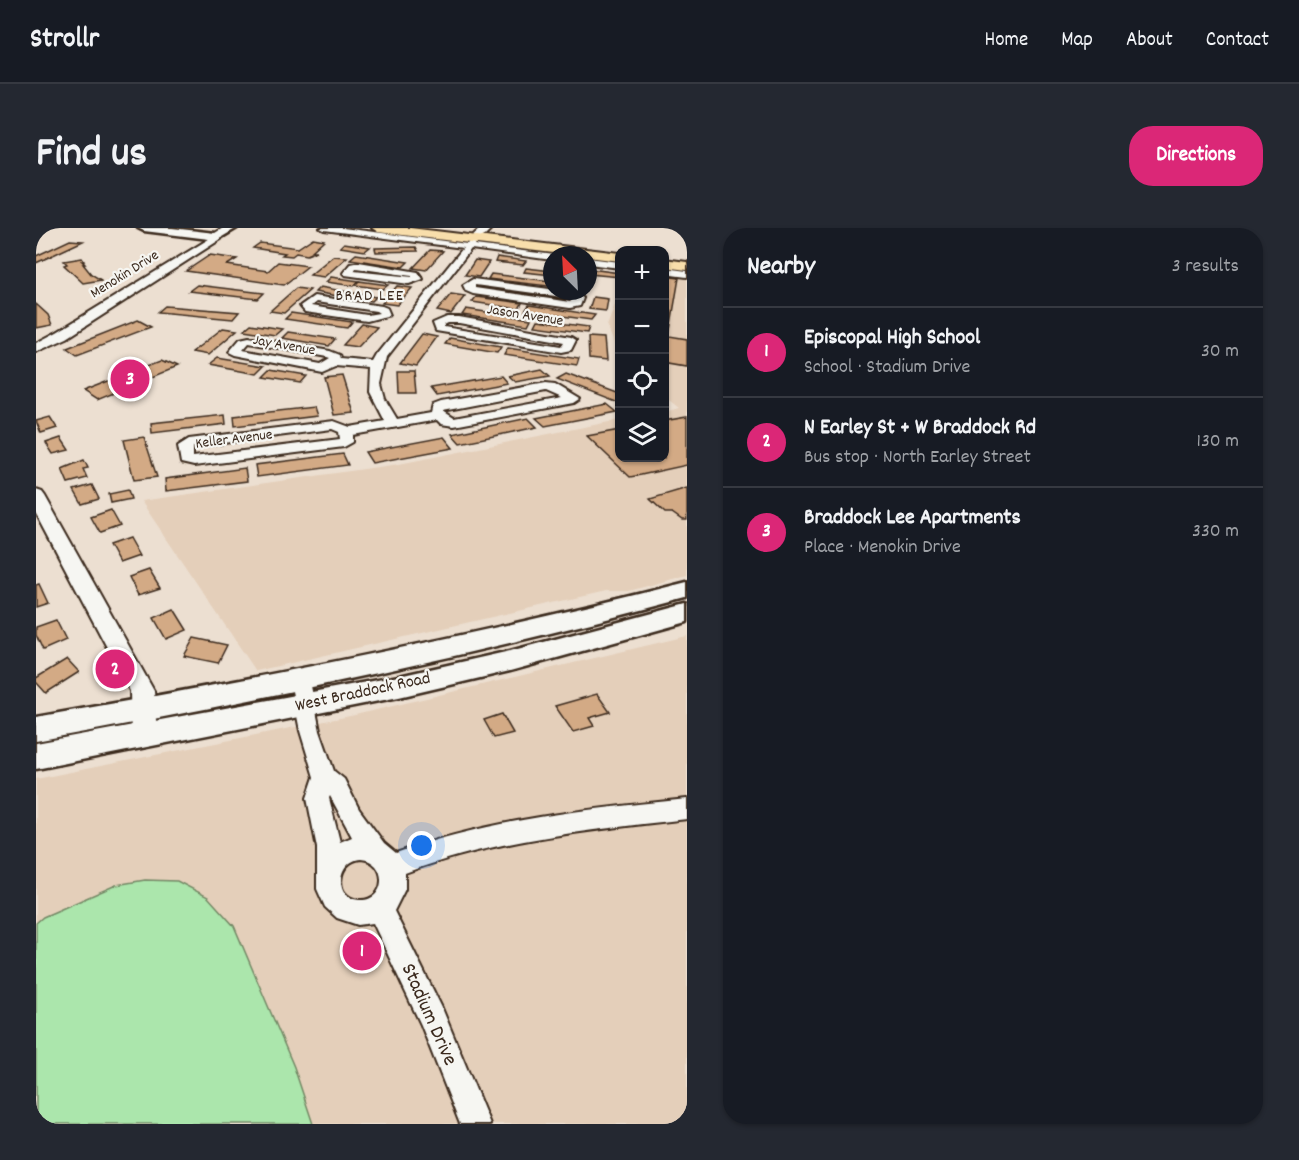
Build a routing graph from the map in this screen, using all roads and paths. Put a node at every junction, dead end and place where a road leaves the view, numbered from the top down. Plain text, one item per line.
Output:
1 (144, 228) edge
2 (231, 228) edge
3 (324, 228) edge
4 (378, 228) edge
5 (423, 228) edge
6 (217, 237) junction
7 (477, 237) edge
8 (531, 247) junction
9 (615, 251) edge
10 (543, 252) edge
11 (543, 253) edge
12 (615, 256) edge
13 (669, 258) edge
14 (687, 260) edge
15 (597, 262) edge
16 (615, 264) edge
17 (669, 264) edge
18 (687, 266) edge
19 (669, 272) edge
20 (687, 274) edge
21 (418, 279) junction
22 (454, 283) junction
23 (398, 317) junction
24 (438, 323) junction
25 (36, 348) edge
26 (333, 362) junction
27 (377, 366) junction
28 (438, 416) junction
29 (393, 424) junction
30 (346, 432) junction
31 (36, 496) edge
32 (687, 590) edge
33 (687, 613) edge
34 (303, 693) junction
35 (143, 723) junction
36 (36, 729) edge
37 (36, 756) edge
38 (325, 777) junction
39 (687, 809) edge
40 (384, 859) junction
41 (330, 868) junction
42 (379, 907) junction
43 (475, 1124) edge

1 - 6 main road
2 - 6 main road, Menokin Drive
3 - 7 street
4 - 7 main road
5 - 7 main road
6 - 25 street, Menokin Drive
7 - 8 main road
7 - 9 main road
7 - 11 street
7 - 22 street
8 - 10 main road
8 - 12 main road
13 - 14 main road
15 - 16 street
17 - 18 main road
19 - 20 street
21 - 21 street
21 - 22 street
22 - 22 street
22 - 23 street
23 - 23 street, Jason Avenue
23 - 24 street, Jason Avenue
23 - 27 street
24 - 24 street, Jason Avenue
26 - 26 street, Jay Avenue
26 - 27 street, Jay Avenue
27 - 29 street
28 - 28 street, Keller Avenue
28 - 29 street, Keller Avenue
29 - 30 street, Keller Avenue
30 - 30 street, Keller Avenue
31 - 35 street
32 - 34 main road, West Braddock Road
33 - 34 main road, West Braddock Road
34 - 35 main road, West Braddock Road
34 - 38 street
35 - 36 main road, West Braddock Road
35 - 37 main road, West Braddock Road
38 - 40 street
38 - 41 street
39 - 40 street
40 - 41 street
40 - 42 street
41 - 42 street
42 - 43 street, Stadium Drive

